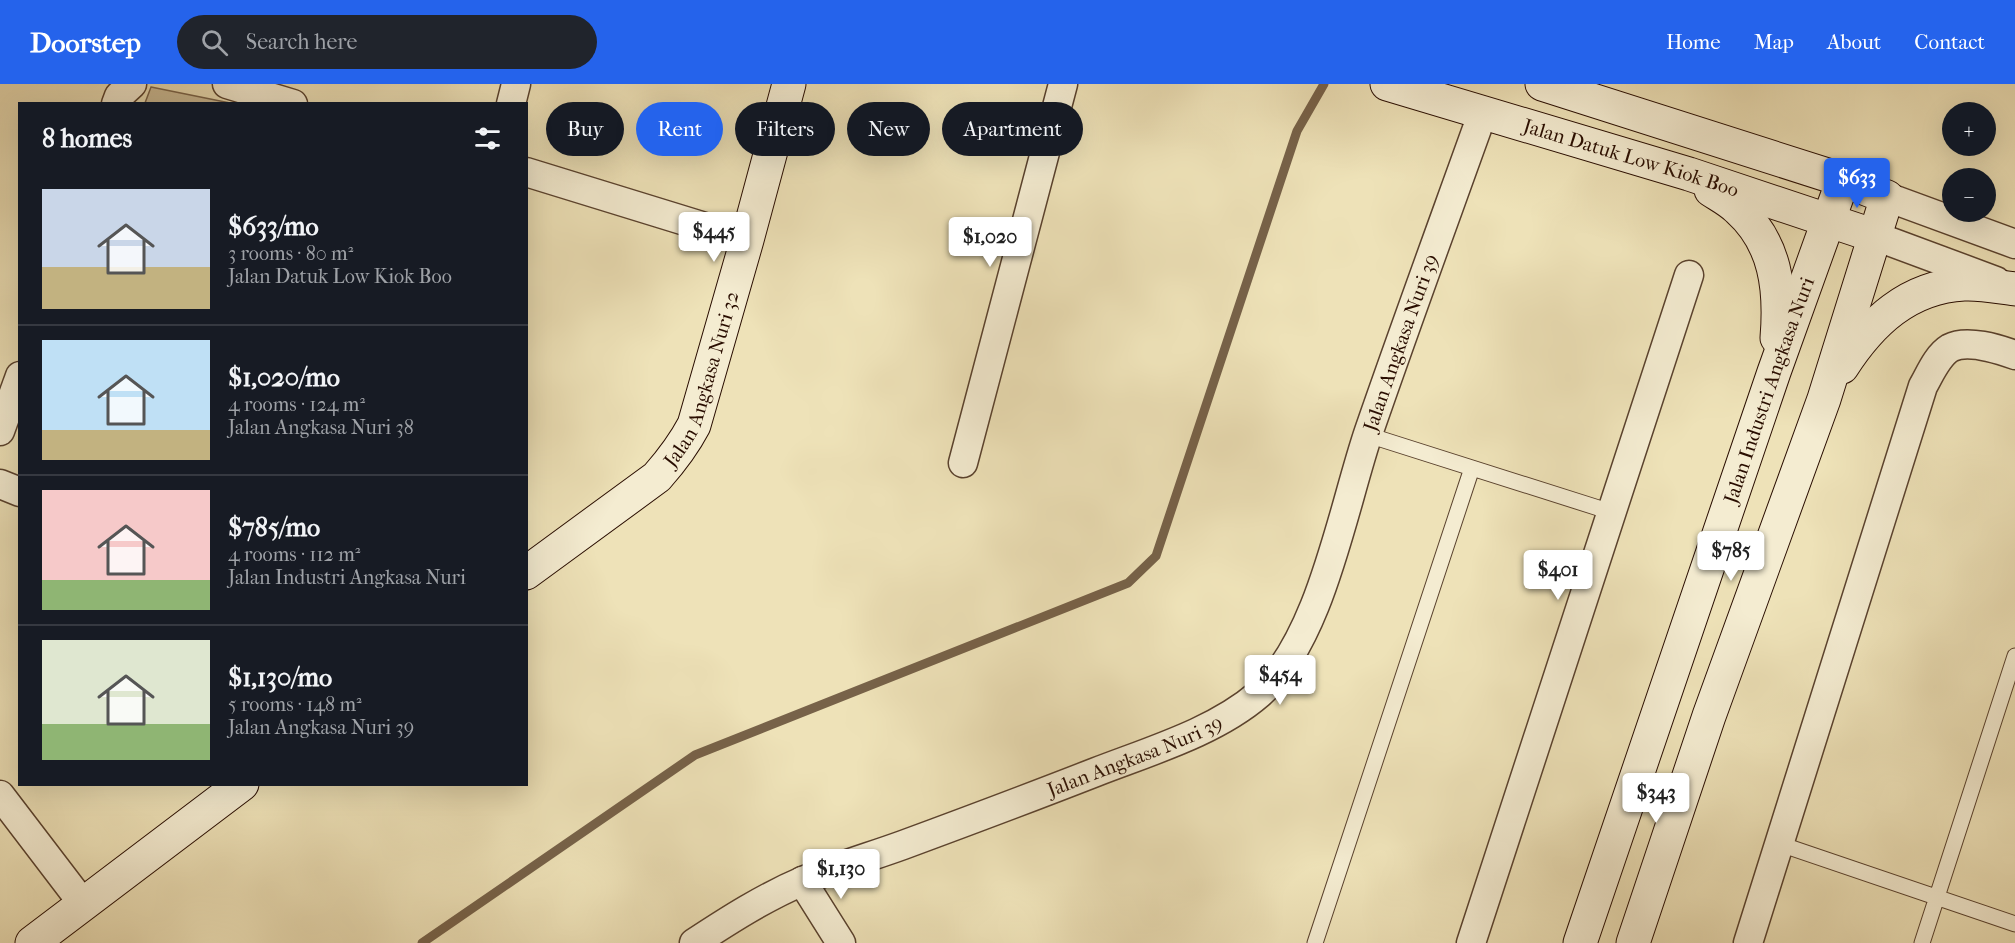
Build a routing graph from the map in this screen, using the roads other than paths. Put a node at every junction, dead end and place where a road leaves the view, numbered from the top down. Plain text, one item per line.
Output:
1 (132, 84) edge
2 (227, 84) edge
3 (516, 84) edge
4 (789, 84) edge
5 (1063, 84) edge
6 (1388, 84) edge
7 (1542, 84) edge
8 (117, 102) edge
9 (286, 102) edge
10 (512, 102) edge
11 (1483, 112) junction
12 (528, 173) edge
13 (1689, 174) junction
14 (1844, 180) junction
15 (1887, 197) junction
16 (1828, 220) junction
17 (1875, 236) junction
18 (747, 240) junction
19 (2015, 244) edge
20 (1689, 274) dead end
21 (2015, 288) edge
22 (2015, 355) edge
23 (1774, 372) junction
24 (18, 382) edge
25 (1824, 399) junction
26 (0, 431) edge
27 (1368, 435) junction
28 (963, 463) dead end
29 (1472, 468) junction
30 (0, 484) edge
31 (18, 491) edge
32 (1611, 512) junction
33 (528, 572) edge
34 (2015, 656) edge
35 (1709, 716) junction
36 (239, 786) edge
37 (0, 795) edge
38 (1780, 844) junction
39 (802, 881) junction
40 (1938, 897) junction
41 (84, 905) junction
42 (2015, 924) edge
43 (32, 943) edge
44 (694, 943) edge
45 (841, 943) edge
46 (1315, 943) edge
47 (1471, 943) edge
48 (1580, 943) edge
49 (1633, 943) edge
50 (1647, 943) edge
51 (1748, 943) edge
52 (1922, 943) edge

1 - 8 street
2 - 9 street
3 - 10 street
4 - 18 main road, Jalan Angkasa Nuri 32
5 - 28 street
6 - 11 main road, Jalan Datuk Low Kiok Boo
7 - 14 main road
11 - 13 main road, Jalan Datuk Low Kiok Boo
11 - 27 street, Jalan Angkasa Nuri 39
12 - 18 street
13 - 16 main road, Jalan Datuk Low Kiok Boo
13 - 23 main road
14 - 15 main road
14 - 16 main road, Jalan Industri Angkasa Nuri
15 - 17 main road
15 - 19 street
16 - 17 main road, Jalan Datuk Low Kiok Boo
16 - 23 main road, Jalan Industri Angkasa Nuri
17 - 21 street
17 - 25 main road
18 - 33 main road, Jalan Angkasa Nuri 32
20 - 32 street
21 - 25 main road
22 - 38 street
23 - 48 main road, Jalan Industri Angkasa Nuri
24 - 26 street
25 - 35 main road
27 - 29 lane
27 - 39 street, Jalan Angkasa Nuri 39
29 - 32 lane
29 - 46 lane
30 - 31 street
32 - 47 street
34 - 40 lane
35 - 49 main road
35 - 50 street
36 - 41 main road
37 - 41 street
38 - 40 lane
38 - 51 street
39 - 44 street, Jalan Angkasa Nuri 39
39 - 45 street
40 - 42 lane
40 - 52 lane
41 - 43 main road

